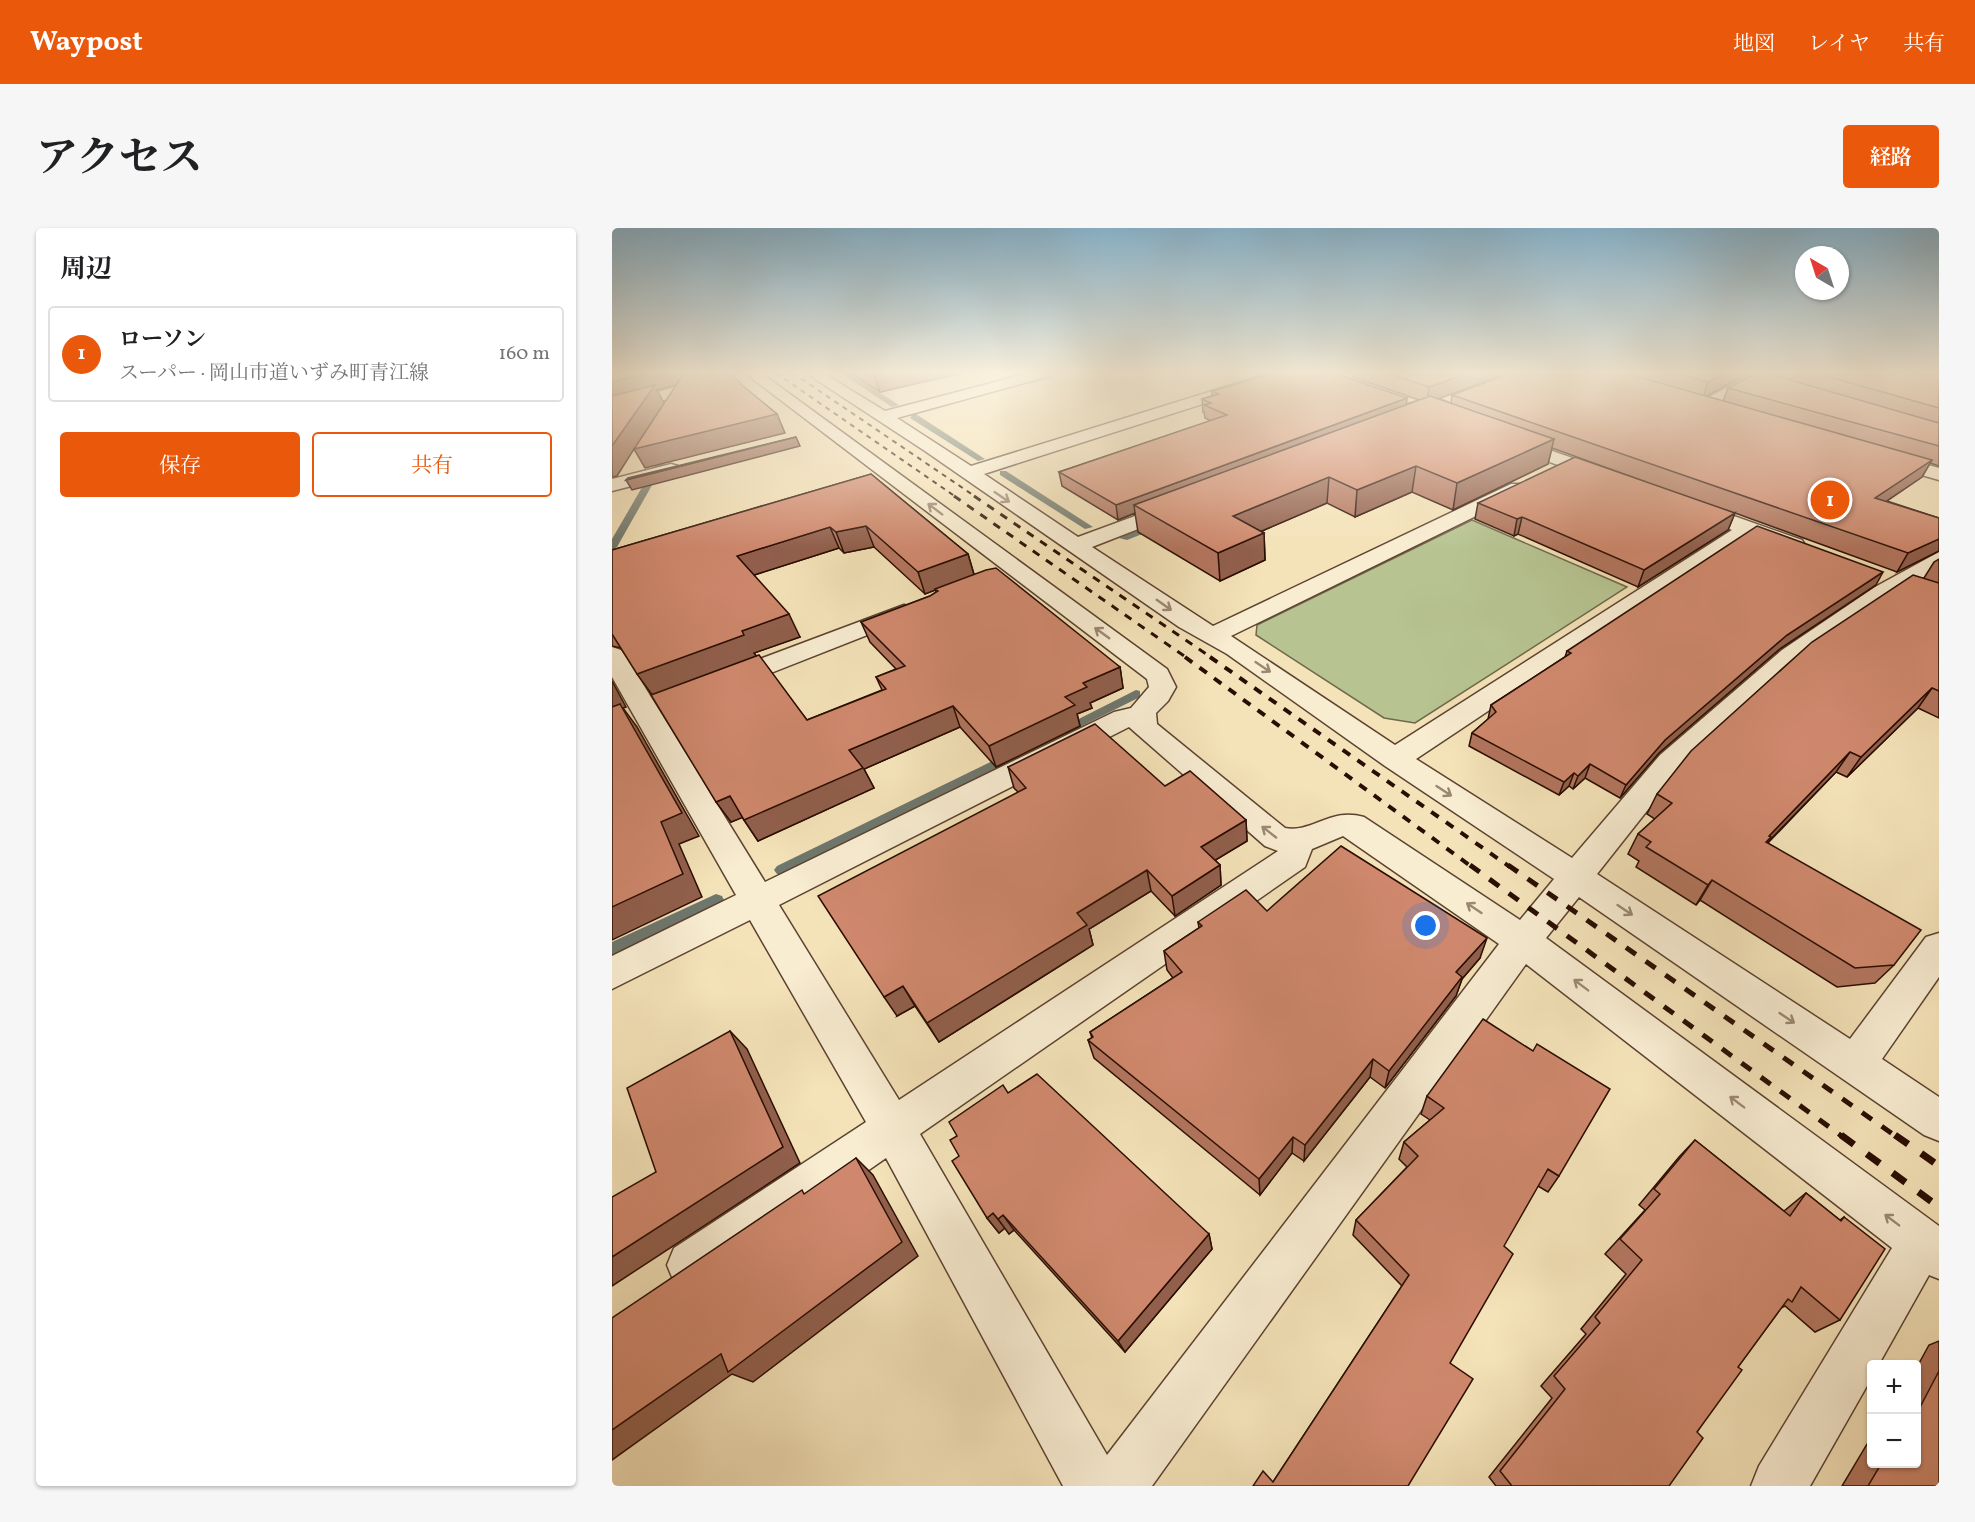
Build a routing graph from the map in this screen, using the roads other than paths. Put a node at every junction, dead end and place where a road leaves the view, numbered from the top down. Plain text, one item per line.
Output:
1 (823, 432) edge
2 (832, 432) edge
3 (905, 432) edge
4 (1099, 432) edge
5 (1493, 435) edge
6 (802, 437) dead end
7 (1871, 454) edge
8 (1570, 463) junction
9 (693, 464) edge
10 (968, 473) junction
11 (1939, 474) edge
12 (629, 476) edge
13 (896, 480) junction
14 (1626, 483) edge
15 (869, 488) edge
16 (1671, 500) edge
17 (1193, 501) edge
18 (612, 503) edge
19 (1749, 528) junction
20 (1077, 545) junction
21 (1813, 552) edge
22 (1939, 559) edge
23 (1015, 570) junction
24 (990, 579) edge
25 (923, 605) edge
26 (1214, 635) junction
27 (612, 655) edge
28 (701, 690) edge
29 (1140, 716) junction
30 (1395, 759) junction
31 (1297, 842) junction
32 (1576, 877) junction
33 (758, 899) junction
34 (1523, 941) junction
35 (1939, 948) edge
36 (612, 973) edge
37 (1855, 1064) junction
38 (1939, 1121) edge
39 (893, 1129) junction
40 (1930, 1249) edge
41 (660, 1286) edge
42 (1094, 1486) edge
43 (1118, 1486) edge
44 (1779, 1486) edge

1 - 6 street
2 - 13 street
3 - 10 street
4 - 10 street
5 - 8 street
7 - 11 street
8 - 14 street
8 - 26 street
9 - 12 street
10 -> 20 street
12 - 18 street
13 - 15 street
23 -> 13 street
16 - 19 street
17 - 20 street
19 - 21 street
19 - 30 street
20 -> 26 street
22 - 32 street
23 - 24 street
29 -> 23 street
25 - 28 street
26 -> 30 street
27 - 33 street
31 -> 29 street
29 - 33 street
30 -> 32 street
34 -> 31 street
31 - 39 street
32 - 34 street
32 -> 37 street
33 - 36 street
33 - 39 street
40 -> 34 street
34 - 43 street
35 - 37 street
37 - 38 street
39 - 41 street
39 - 42 street
40 - 44 street

